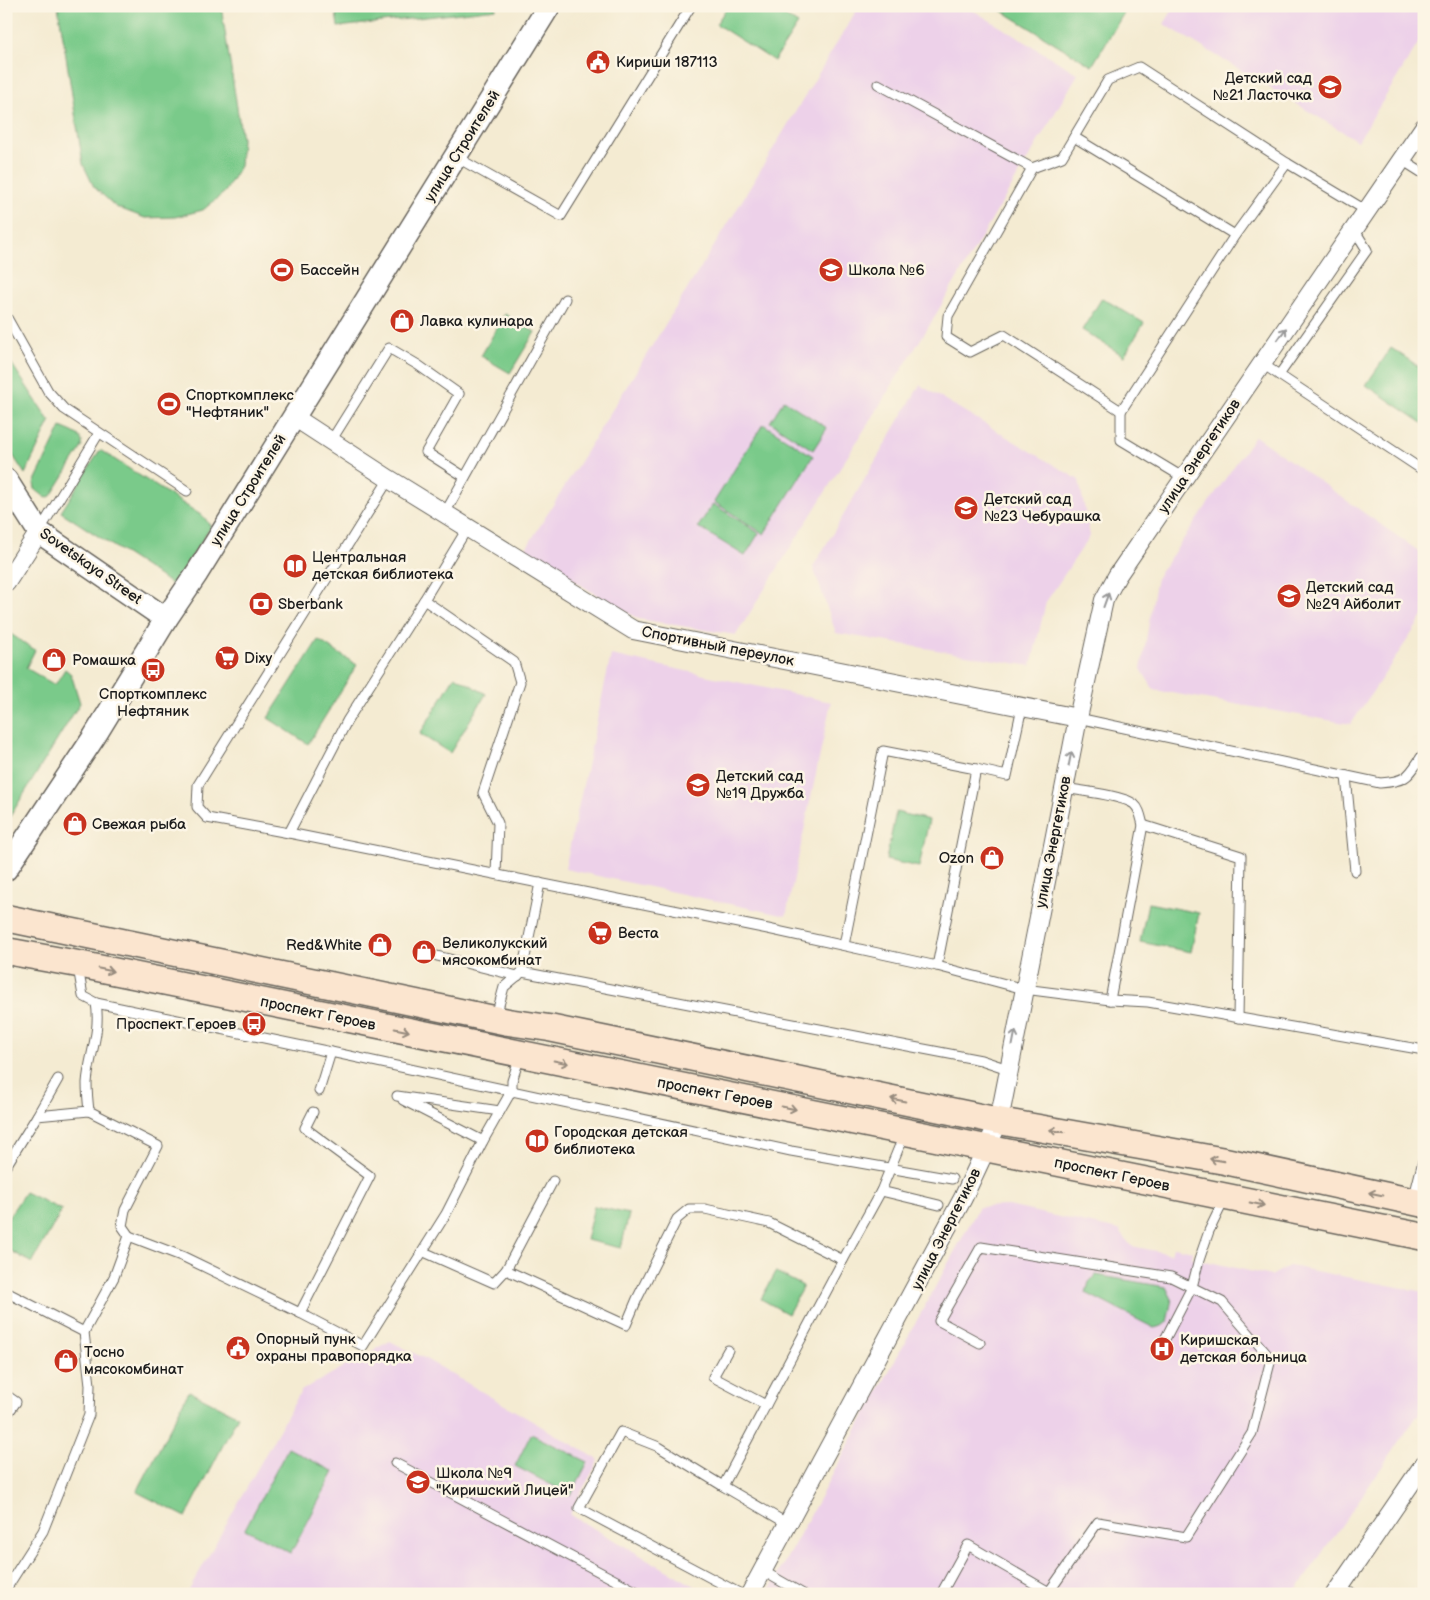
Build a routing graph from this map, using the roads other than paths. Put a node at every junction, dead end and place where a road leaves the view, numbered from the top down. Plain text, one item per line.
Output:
1 (549, 6) edge
2 (691, 6) edge
3 (878, 84) dead end
4 (1424, 127) edge
5 (1074, 137) junction
6 (455, 156) junction
7 (1402, 160) junction
8 (1287, 162) junction
9 (1032, 168) junction
10 (1424, 174) edge
11 (1367, 211) junction
12 (1354, 229) junction
13 (1235, 235) junction
14 (565, 299) dead end
15 (6, 316) edge
16 (1262, 363) junction
17 (1279, 375) junction
18 (1121, 411) junction
19 (294, 417) junction
20 (99, 433) junction
21 (331, 441) junction
22 (1424, 471) edge
23 (465, 477) junction
24 (389, 478) junction
25 (1184, 478) junction
26 (6, 480) edge
27 (187, 491) dead end
28 (444, 513) junction
29 (468, 527) junction
30 (39, 532) junction
31 (6, 583) edge
32 (424, 600) junction
33 (166, 618) junction
34 (1022, 707) junction
35 (1078, 718) junction
36 (1424, 753) edge
37 (976, 769) junction
38 (1346, 776) junction
39 (1064, 788) junction
40 (1143, 826) junction
41 (289, 832) junction
42 (6, 869) edge
43 (1355, 871) dead end
44 (496, 874) junction
45 (540, 883) junction
46 (6, 918) edge
47 (844, 946) junction
48 (6, 951) edge
49 (437, 956) dead end
50 (78, 964) junction
51 (937, 966) junction
52 (520, 974) junction
53 (1024, 989) junction
54 (1110, 1000) junction
55 (96, 1004) junction
56 (1238, 1018) junction
57 (495, 1019) junction
58 (1424, 1050) edge
59 (331, 1052) junction
60 (521, 1054) junction
61 (1008, 1069) junction
62 (58, 1079) dead end
63 (512, 1090) junction
64 (319, 1091) dead end
65 (89, 1111) junction
66 (500, 1111) junction
67 (313, 1112) dead end
68 (37, 1116) junction
69 (999, 1121) junction
70 (905, 1132) junction
71 (483, 1141) junction
72 (987, 1149) junction
73 (1423, 1163) edge
74 (6, 1166) edge
75 (891, 1169) junction
76 (952, 1179) dead end
77 (553, 1181) dead end
78 (881, 1191) junction
79 (1225, 1197) junction
80 (1418, 1203) edge
81 (939, 1205) dead end
82 (129, 1236) junction
83 (1424, 1237) edge
84 (424, 1252) junction
85 (843, 1260) junction
86 (506, 1270) junction
87 (1192, 1287) junction
88 (6, 1292) edge
89 (300, 1312) junction
90 (84, 1332) junction
91 (980, 1343) dead end
92 (1163, 1343) dead end
93 (728, 1350) dead end
94 (6, 1395) edge
95 (766, 1405) junction
96 (6, 1416) edge
97 (395, 1463) dead end
98 (1424, 1464) edge
99 (723, 1486) junction
100 (788, 1524) junction
101 (763, 1570) junction
102 (6, 1590) edge
103 (1343, 1592) edge
104 (641, 1594) edge
105 (741, 1594) edge
106 (750, 1594) edge
107 (803, 1594) edge
108 (941, 1594) edge

1 - 6 street, улица Строителей
2 - 6 lane
3 - 9 lane
4 - 7 street, улица Энергетиков
5 - 8 lane
5 - 9 lane
5 - 13 lane
6 - 19 street, улица Строителей
7 - 10 lane
7 - 11 street, улица Энергетиков
8 - 11 lane
8 - 13 lane
9 - 18 lane
11 - 12 street, улица Энергетиков
16 -> 12 street, улица Энергетиков
12 - 17 lane
13 - 18 lane
14 - 23 lane
15 - 20 lane
16 - 17 lane
16 - 25 street, улица Энергетиков
17 - 22 lane
18 - 25 lane
19 - 21 street, Спортивный переулок
19 - 33 street, улица Строителей
20 - 27 lane
20 - 30 lane
21 - 23 lane
21 - 24 street, Спортивный переулок
23 - 28 lane
24 - 28 street, Спортивный переулок
24 - 41 lane
35 -> 25 street, улица Энергетиков
26 - 30 street, Sovetskaya Street
28 - 29 street, Спортивный переулок
29 - 32 lane
29 - 34 street, Спортивный переулок
30 - 31 street
30 - 33 street, Sovetskaya Street
32 - 41 lane
32 - 44 lane
33 - 42 street, улица Строителей
34 - 35 street, Спортивный переулок
34 - 37 lane
35 - 38 lane
39 -> 35 street, улица Энергетиков
36 - 38 lane
37 - 47 lane
37 - 51 lane
38 - 43 lane
39 - 40 lane
39 - 53 street, улица Энергетиков
40 - 54 lane
40 - 56 lane
41 - 44 lane
44 - 45 lane
45 - 47 lane
45 - 52 lane
46 - 57 main road, проспект Героев
47 - 51 lane
48 - 50 main road, проспект Героев
49 - 52 lane
50 - 55 lane
50 -> 60 main road, проспект Героев
51 - 53 lane
52 - 57 lane
52 - 61 lane
53 - 54 lane
61 -> 53 street, улица Энергетиков
54 - 56 lane
55 - 59 lane
55 - 65 lane
56 - 58 lane
69 -> 57 main road, проспект Героев
59 - 63 lane
59 - 64 lane
60 - 63 lane
60 -> 70 main road, проспект Героев
61 - 69 street, улица Энергетиков
62 - 68 lane
63 - 66 lane
63 - 75 lane
65 - 68 lane
65 - 82 lane
66 - 71 lane
66 - 71 lane
67 - 89 lane
68 - 74 lane
69 - 72 street, улица Энергетиков
80 -> 69 main road, проспект Героев
70 - 72 main road, проспект Героев
70 - 75 lane
71 - 84 lane
72 - 79 main road, проспект Героев
72 - 100 street, улица Энергетиков
73 - 80 lane
75 - 76 lane
75 - 78 lane
77 - 86 lane
78 - 81 lane
78 - 85 lane
79 -> 83 main road, проспект Героев
79 - 87 lane
82 - 89 lane
82 - 90 lane
84 - 86 lane
84 - 89 lane
85 - 86 lane
85 - 95 lane
87 - 91 lane
87 - 92 lane
87 - 108 lane
88 - 90 lane
90 - 102 lane
93 - 95 lane
94 - 96 lane
95 - 99 lane
97 - 104 lane
98 - 103 street
99 - 100 lane
99 - 105 lane
100 - 101 street, улица Энергетиков
101 - 106 street, улица Энергетиков
101 - 107 lane

